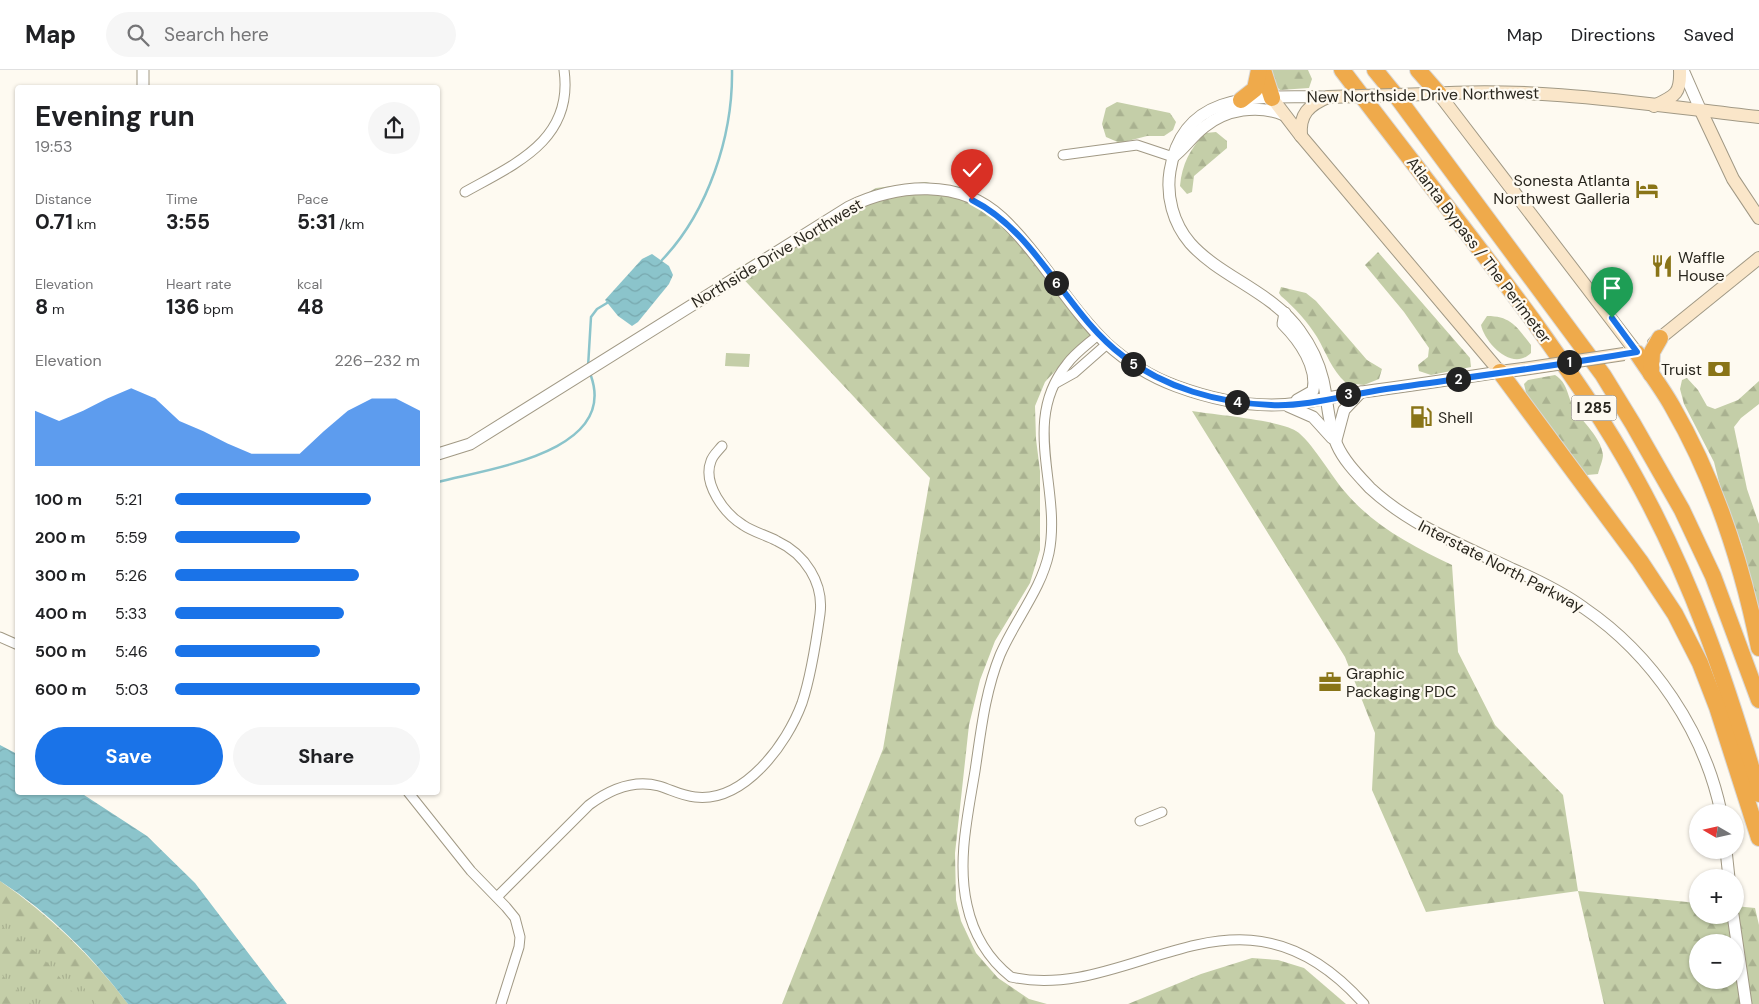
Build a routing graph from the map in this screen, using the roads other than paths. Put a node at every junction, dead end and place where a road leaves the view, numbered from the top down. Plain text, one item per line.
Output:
1 (144, 70) edge
2 (564, 70) edge
3 (1259, 70) edge
4 (1263, 70) edge
5 (1342, 70) edge
6 (1375, 70) edge
7 (1418, 70) edge
8 (1681, 70) edge
9 (143, 85) edge
10 (1434, 94) junction
11 (1328, 96) junction
12 (1272, 98) junction
13 (1241, 100) junction
14 (1654, 106) junction
15 (1701, 111) junction
16 (1284, 115) junction
17 (1759, 117) edge
18 (1301, 136) junction
19 (1063, 155) dead end
20 (1173, 157) junction
21 (465, 192) dead end
22 (1759, 218) edge
23 (1759, 258) edge
24 (1284, 313) junction
25 (1098, 335) junction
26 (1660, 338) junction
27 (1107, 344) junction
28 (1630, 353) junction
29 (1500, 372) junction
30 (1651, 374) junction
31 (1056, 383) junction
32 (1361, 392) junction
33 (1326, 398) junction
34 (1284, 405) junction
35 (1336, 443) junction
36 (722, 446) dead end
37 (440, 453) edge
38 (0, 637) edge
39 (15, 644) edge
40 (1759, 648) edge
41 (1759, 700) edge
42 (1759, 794) edge
43 (410, 795) edge
44 (1719, 804) edge
45 (1162, 812) dead end
46 (1140, 821) dead end
47 (1759, 838) edge
48 (497, 897) junction
49 (1734, 924) edge
50 (1259, 953) dead end
51 (1030, 989) dead end
52 (501, 1004) edge
53 (1364, 1004) edge
54 (1746, 1004) edge

1 - 9 street
2 - 21 street
3 - 13 highway
4 - 12 highway
5 - 42 highway, Atlanta Bypass / The Perimeter / I 285
6 - 41 highway, Atlanta Bypass / The Perimeter / I 285
7 - 10 highway
8 - 14 main road
8 - 15 street
10 - 11 main road, New Northside Drive Northwest, bridge
10 - 14 main road, New Northside Drive Northwest
10 - 28 main road
11 - 12 street, New Northside Drive Northwest
11 - 18 main road
12 - 13 street, New Northside Drive Northwest
12 - 16 main road
13 - 20 street, New Northside Drive Northwest
14 - 15 main road, New Northside Drive Northwest
15 - 17 main road, New Northside Drive Northwest
15 - 22 main road
16 - 18 main road
16 - 20 street
18 - 29 main road
19 - 20 street
20 - 24 street, New Northside Drive Northwest
23 - 26 main road, Northside Drive Northwest
24 - 33 street, New Northside Drive Northwest
24 - 34 street
25 - 27 street, Northside Drive Northwest
25 - 31 street
25 - 37 street, Northside Drive Northwest
26 - 28 main road, Northside Drive Northwest
26 - 30 highway
27 - 31 street
27 - 34 street, Northside Drive Northwest
28 - 29 main road, Northside Drive Northwest, bridge
28 - 30 highway
29 - 32 street, Northside Drive Northwest
29 - 47 highway
30 - 40 highway
31 - 51 street
32 - 33 street, Northside Drive Northwest
32 - 35 street
33 - 34 street, Northside Drive Northwest
33 - 35 street, Interstate North Parkway
34 - 35 street
35 - 44 street, Interstate North Parkway
36 - 48 street
38 - 39 street
43 - 48 street
45 - 46 street
48 - 52 street
49 - 54 street
50 - 53 street

